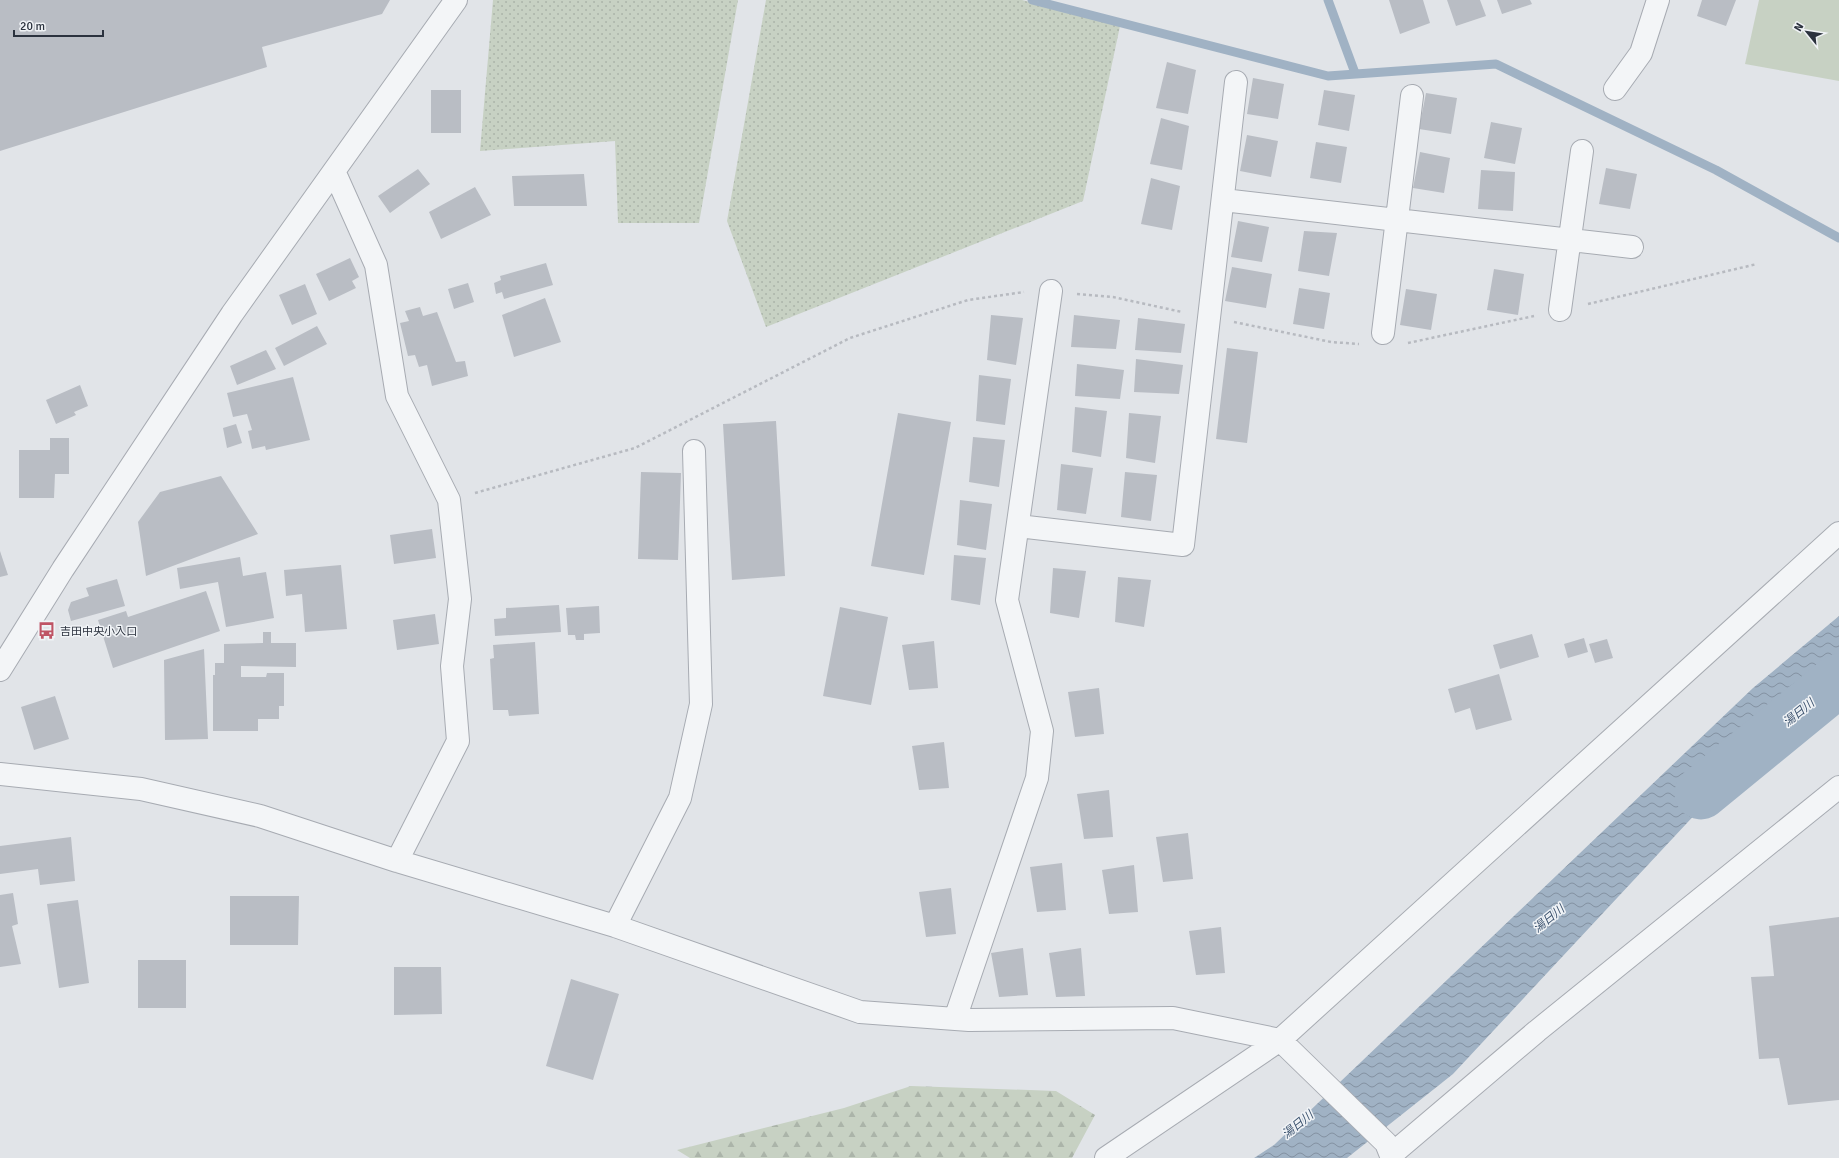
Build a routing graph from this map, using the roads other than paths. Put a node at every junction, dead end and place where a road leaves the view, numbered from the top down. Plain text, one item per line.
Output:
1 (456, 0) edge
2 (1658, 0) edge
3 (1236, 82) dead end
4 (1615, 89) dead end
5 (1412, 96) dead end
6 (1582, 151) dead end
7 (334, 171) junction
8 (1223, 200) junction
9 (1396, 220) junction
10 (1569, 240) junction
11 (1632, 247) dead end
12 (1051, 291) dead end
13 (1560, 310) dead end
14 (1383, 333) dead end
15 (694, 451) dead end
16 (1018, 526) junction
17 (1839, 533) edge
18 (0, 670) edge
19 (0, 774) edge
20 (1839, 787) edge
21 (397, 861) junction
22 (615, 926) junction
23 (955, 1019) junction
24 (1280, 1040) junction
25 (1390, 1152) edge
26 (1106, 1158) edge

1 - 7 street
2 - 4 street
3 - 8 street
5 - 9 street
6 - 10 street
7 - 18 street
7 - 21 street
8 - 9 street
8 - 16 street
9 - 10 street
9 - 14 street
10 - 11 street
10 - 13 street
12 - 16 street
15 - 22 street
16 - 23 street
17 - 24 street
19 - 21 street
20 - 25 street
21 - 22 street
22 - 23 street
23 - 24 street
24 - 25 street
24 - 26 street

